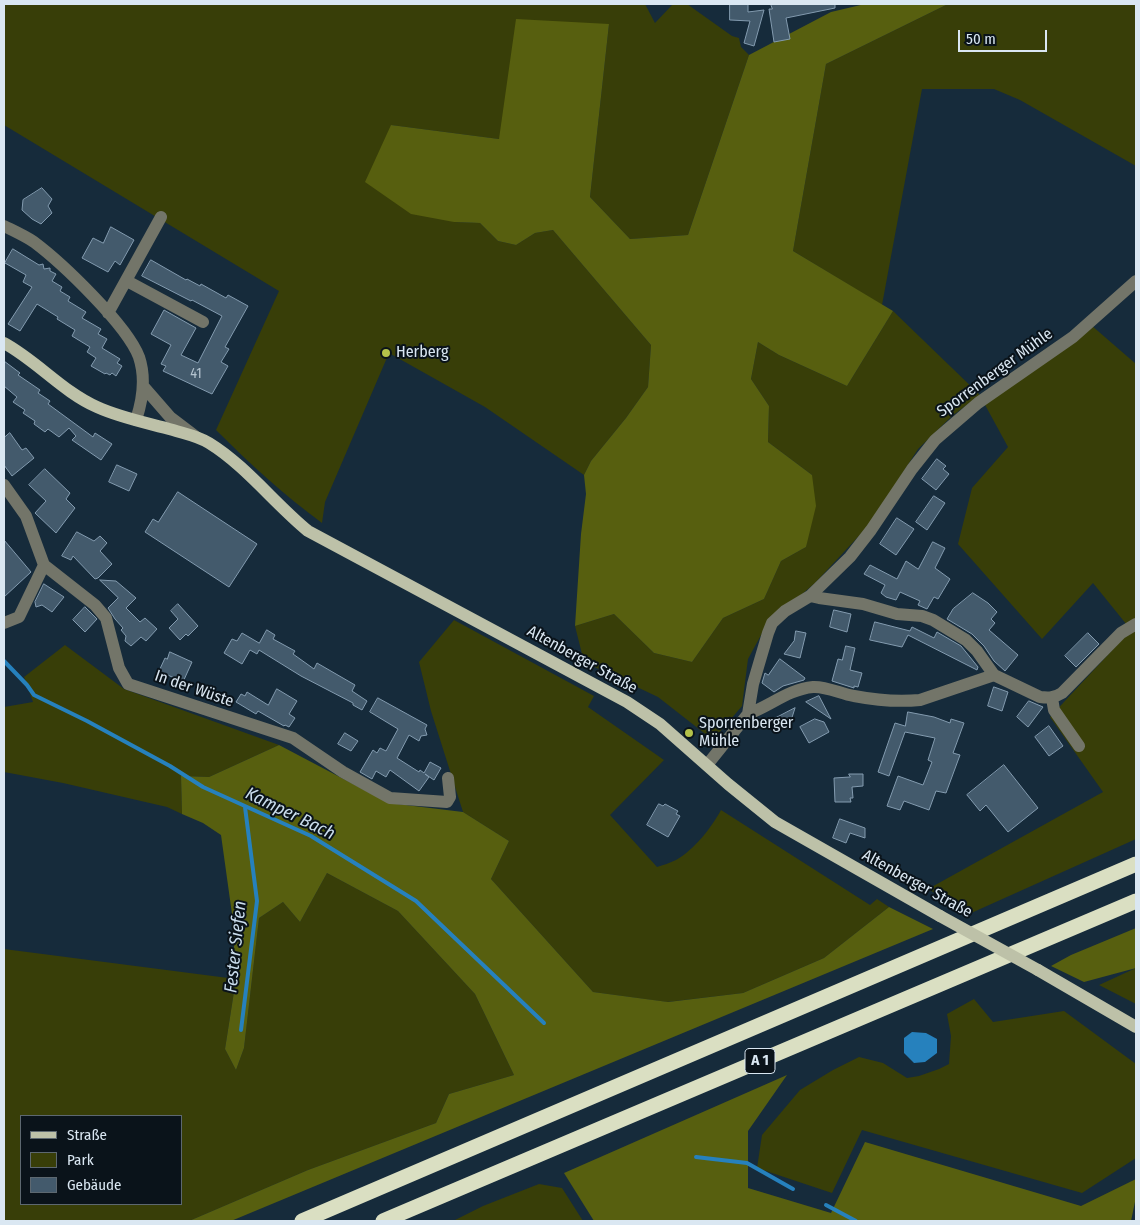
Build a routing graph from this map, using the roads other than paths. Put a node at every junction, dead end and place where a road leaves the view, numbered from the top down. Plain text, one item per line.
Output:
1 (161, 217) dead end
2 (4, 226) edge
3 (126, 281) junction
4 (1136, 281) edge
5 (108, 313) junction
6 (203, 322) dead end
7 (4, 344) edge
8 (143, 386) junction
9 (136, 420) junction
10 (195, 436) junction
11 (4, 484) edge
12 (44, 565) junction
13 (810, 596) junction
14 (4, 622) edge
15 (1136, 624) edge
16 (994, 675) junction
17 (1052, 698) junction
18 (748, 714) junction
19 (1079, 746) dead end
20 (708, 765) junction
21 (448, 778) dead end
22 (1136, 864) edge
23 (1136, 901) edge
24 (1136, 1027) edge
25 (302, 1221) edge
26 (383, 1221) edge

1 - 3 street
2 - 5 street
3 - 5 street
3 - 6 street
4 - 13 street, Sporrenberger Mühle
5 - 8 street
7 - 9 main road, Altenberger Straße
8 - 9 street
8 - 10 street
9 - 10 main road, Altenberger Straße
10 - 20 main road, Altenberger Straße
11 - 12 street
12 - 14 street
12 - 21 street, In der Wüste
13 - 16 street
13 - 18 street, Sporrenberger Mühle
15 - 17 street
16 - 17 street
16 - 18 street, Sporrenberger Mühle
17 - 19 street
18 - 20 street, Sporrenberger Mühle
20 - 24 main road, Altenberger Straße, bridge
22 - 25 highway, A 1
23 - 26 highway, A 1

